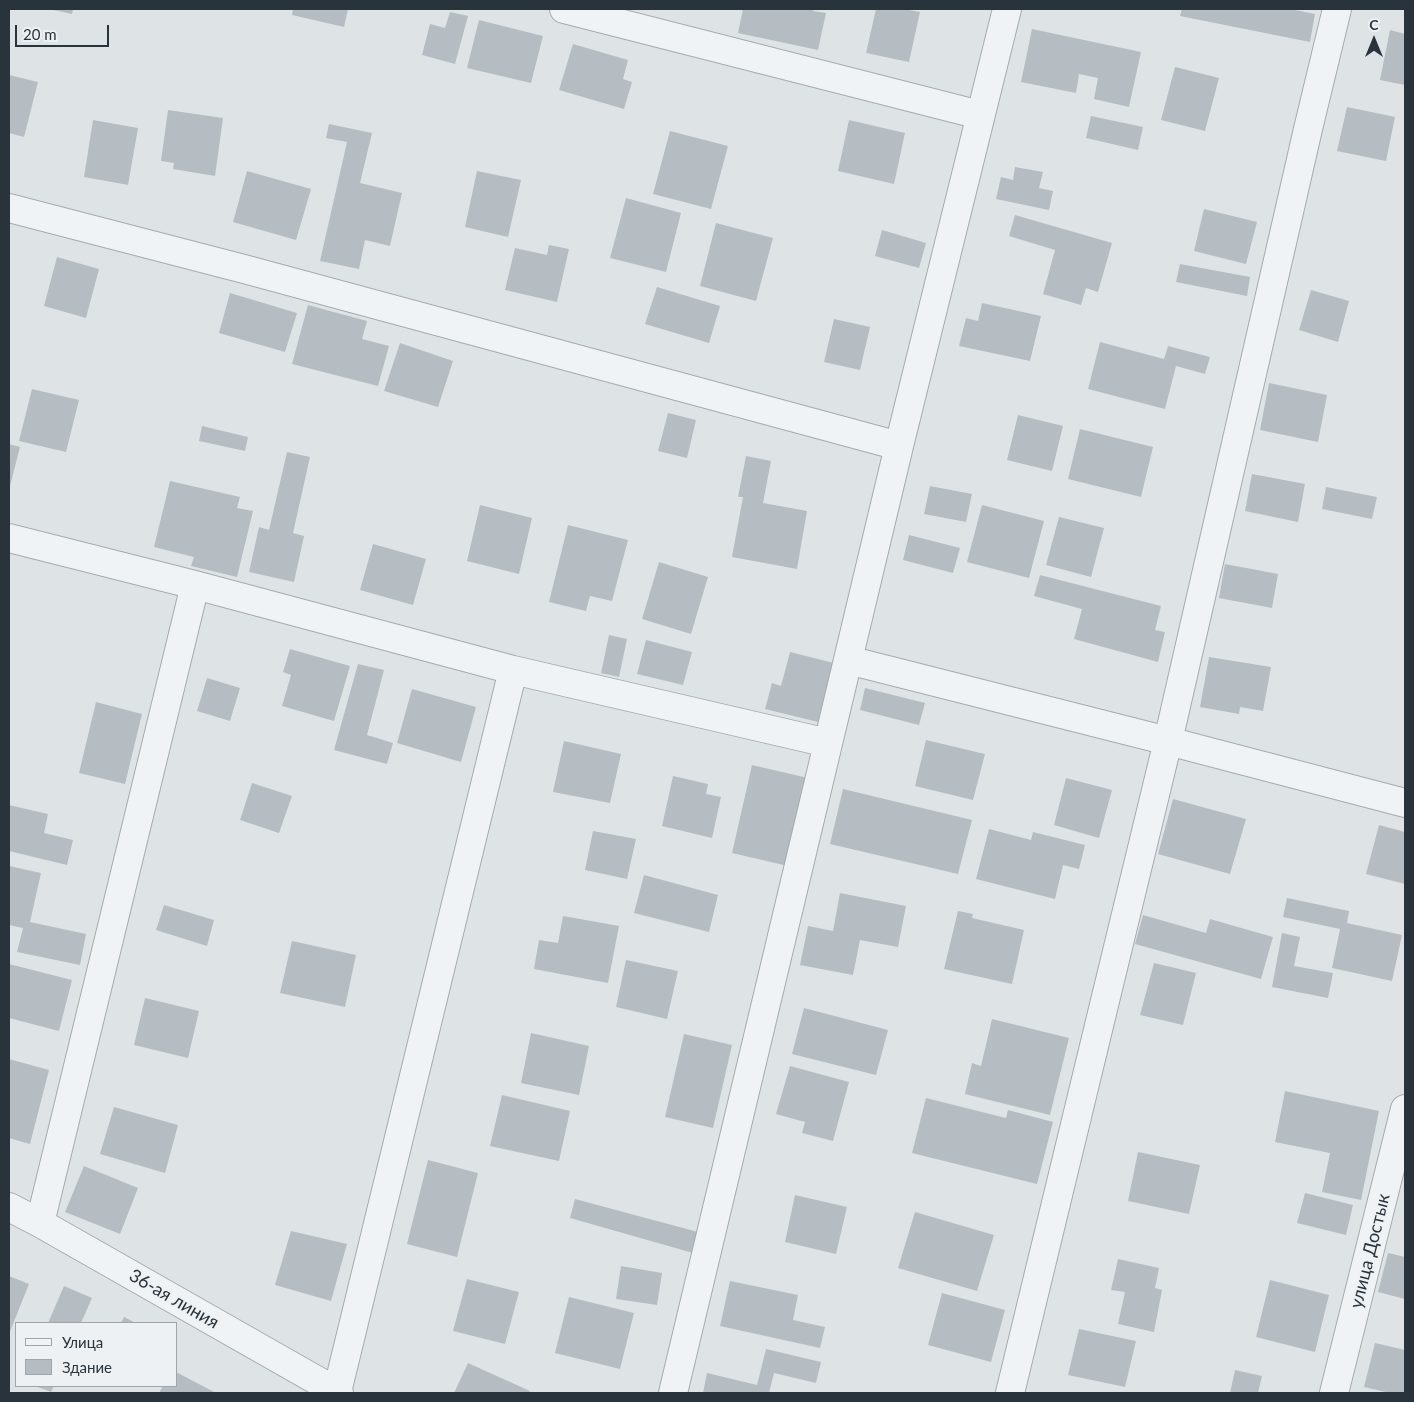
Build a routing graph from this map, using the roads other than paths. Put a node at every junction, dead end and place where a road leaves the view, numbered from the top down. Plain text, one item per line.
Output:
1 (564, 9) edge
2 (1007, 9) edge
3 (1337, 9) edge
4 (980, 115) junction
5 (9, 208) edge
6 (899, 446) junction
7 (9, 538) edge
8 (195, 585) junction
9 (848, 660) junction
10 (513, 670) junction
11 (1168, 741) junction
12 (828, 743) junction
13 (1405, 803) edge
14 (1405, 1109) edge
15 (9, 1207) edge
16 (40, 1222) junction
17 (338, 1393) edge
18 (673, 1393) edge
19 (1010, 1393) edge
20 (1334, 1393) edge

1 - 4 street
2 - 4 street
3 - 11 street
4 - 6 street
5 - 6 street
6 - 9 street
7 - 8 street
8 - 10 street
8 - 16 street
9 - 11 street
9 - 12 street
10 - 12 street
10 - 17 street
11 - 13 street
11 - 19 street
12 - 18 street
14 - 20 street, улица Достык
15 - 16 street, 36-ая линия
16 - 17 street, 36-ая линия

